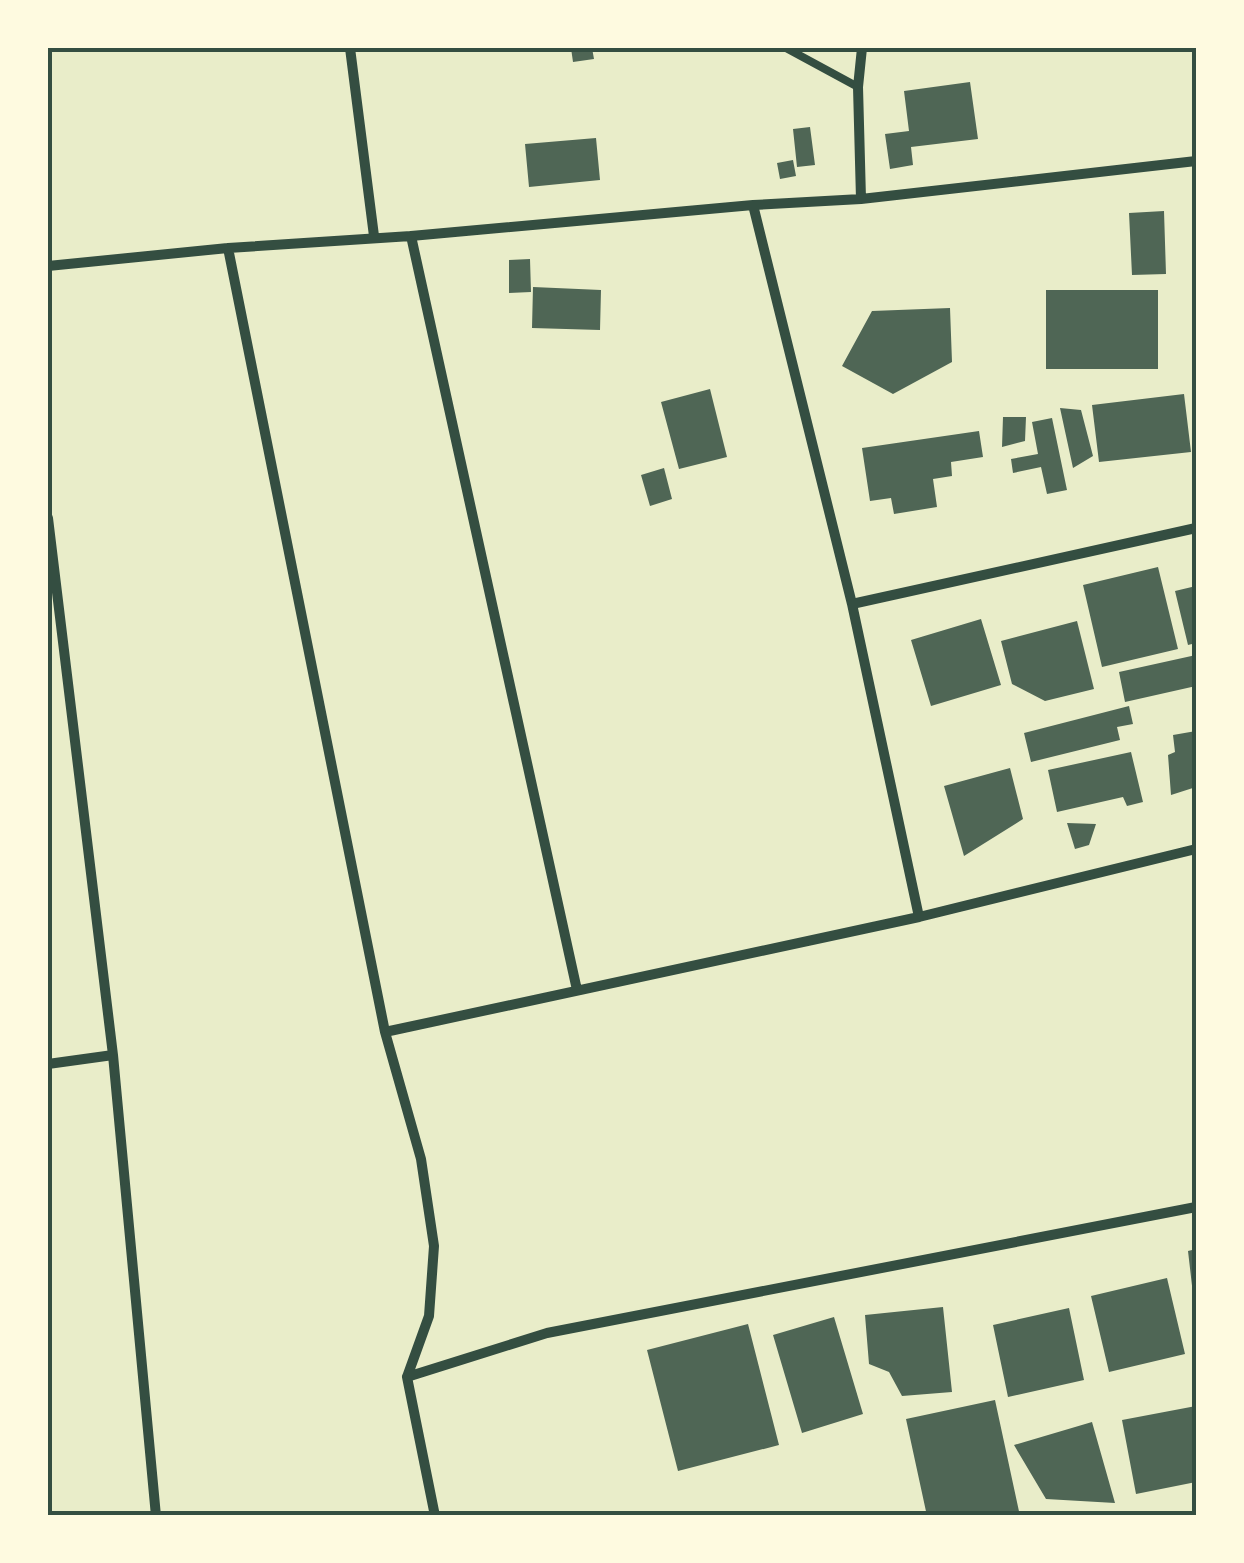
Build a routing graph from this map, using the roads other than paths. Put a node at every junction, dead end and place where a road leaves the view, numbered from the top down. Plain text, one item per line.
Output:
1 (350, 48) edge
2 (786, 48) edge
3 (862, 48) edge
4 (799, 51) edge
5 (858, 87) junction
6 (1196, 161) edge
7 (861, 198) junction
8 (753, 204) junction
9 (374, 236) junction
10 (411, 236) junction
11 (228, 248) junction
12 (48, 266) edge
13 (48, 518) edge
14 (1196, 528) edge
15 (51, 576) edge
16 (852, 604) junction
17 (1196, 849) edge
18 (919, 917) junction
19 (577, 990) junction
20 (386, 1032) junction
21 (112, 1054) junction
22 (48, 1064) edge
23 (1196, 1206) edge
24 (407, 1377) junction
25 (156, 1516) edge
26 (435, 1516) edge

1 - 9 street
2 - 4 lane
3 - 5 street
4 - 5 lane
5 - 7 street
6 - 7 street
7 - 8 street
8 - 10 street
8 - 16 street
9 - 10 street
9 - 11 street
10 - 19 street
11 - 12 street
11 - 20 street
13 - 15 street
14 - 16 street
15 - 21 street
16 - 18 street
17 - 18 street
18 - 19 street
19 - 20 street
20 - 24 street
21 - 22 street
21 - 25 street
23 - 24 street
24 - 26 street

